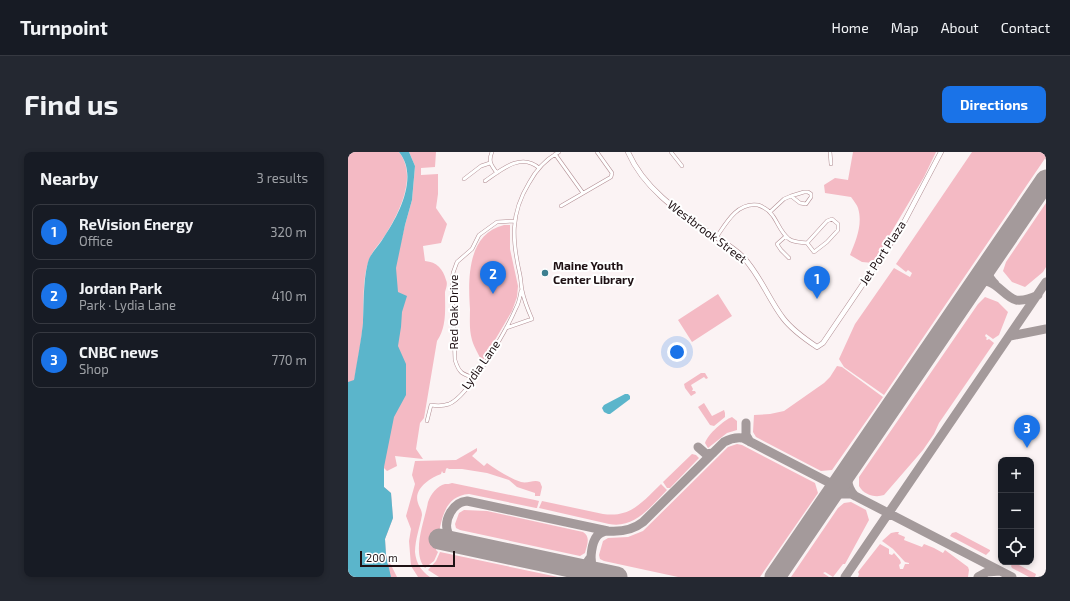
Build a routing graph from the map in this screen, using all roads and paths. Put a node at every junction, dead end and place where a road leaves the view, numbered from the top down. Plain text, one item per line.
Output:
1 (492, 152) edge
2 (597, 152) edge
3 (628, 152) edge
4 (671, 152) edge
5 (830, 152) edge
6 (941, 152) edge
7 (557, 153) edge
8 (490, 164) junction
9 (831, 164) dead end
10 (682, 166) dead end
11 (539, 168) junction
12 (497, 173) junction
13 (464, 179) dead end
14 (486, 181) dead end
15 (583, 193) junction
16 (791, 196) junction
17 (561, 206) dead end
18 (770, 212) junction
19 (514, 221) junction
20 (786, 236) junction
21 (716, 238) junction
22 (807, 243) junction
23 (789, 258) dead end
24 (522, 289) junction
25 (506, 328) junction
26 (817, 347) joint
27 (474, 378) junction
28 (427, 421) dead end

1 - 8 street
2 - 15 street
3 - 21 street, Westbrook Street
4 - 10 street
5 - 9 street
6 - 26 street, Jet Port Plaza
7 - 11 street
7 - 15 street
8 - 12 street
8 - 13 street
11 - 12 street
11 - 19 street
12 - 14 street
15 - 17 street
16 - 16 street
16 - 18 street
18 - 20 street
18 - 21 street
19 - 24 street
19 - 27 street, Red Oak Drive
20 - 22 street
20 - 23 street
21 - 26 street, Westbrook Street
22 - 22 street
24 - 25 street, Lydia Lane
24 - 25 street
25 - 27 street, Lydia Lane
27 - 28 street, Lydia Lane

